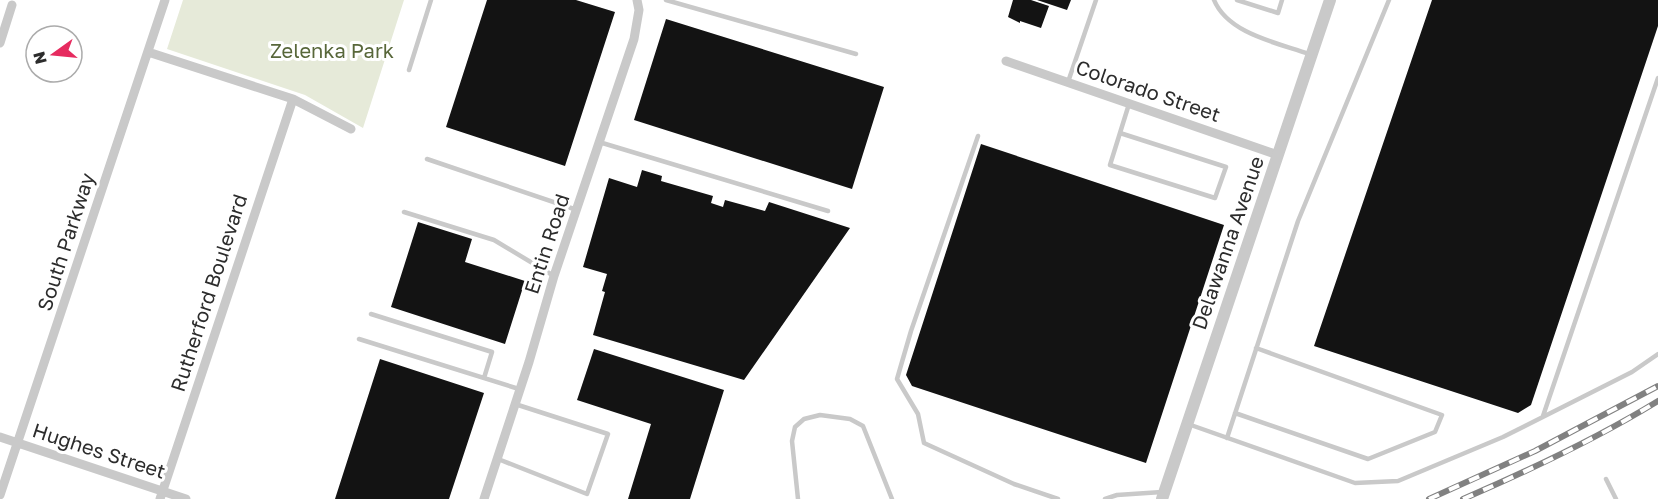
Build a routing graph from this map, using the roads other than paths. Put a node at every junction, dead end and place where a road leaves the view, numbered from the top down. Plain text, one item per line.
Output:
1 (165, 0) edge
2 (431, 0) edge
3 (637, 0) edge
4 (666, 0) edge
5 (1096, 0) edge
6 (1214, 0) edge
7 (1237, 0) edge
8 (1282, 0) edge
9 (1330, 0) edge
10 (1389, 0) edge
11 (12, 5) dead end
12 (0, 43) edge
13 (148, 52) junction
14 (856, 54) dead end
15 (1312, 55) junction
16 (1006, 61) dead end
17 (409, 70) dead end
18 (1658, 78) edge
19 (1068, 82) junction
20 (293, 99) junction
21 (1130, 104) junction
22 (351, 129) dead end
23 (1120, 133) junction
24 (978, 136) dead end
25 (599, 142) junction
26 (1278, 155) junction
27 (428, 159) dead end
28 (577, 210) junction
29 (828, 211) dead end
30 (404, 212) dead end
31 (554, 276) junction
32 (371, 314) dead end
33 (359, 339) dead end
34 (1256, 348) junction
35 (1658, 354) edge
36 (484, 378) junction
37 (520, 389) junction
38 (515, 404) junction
39 (1235, 413) junction
40 (1543, 417) junction
41 (1188, 424) junction
42 (0, 436) edge
43 (1227, 438) junction
44 (18, 443) junction
45 (497, 459) junction
46 (1606, 479) dead end
47 (0, 495) edge
48 (161, 495) edge
49 (1163, 495) edge
50 (186, 499) edge
51 (484, 499) edge
52 (798, 499) edge
53 (892, 499) edge
54 (1058, 499) edge
55 (1105, 499) edge
56 (1616, 499) edge

1 - 13 street, South Parkway
2 - 17 lane
3 - 25 street, Entin Road
4 - 14 lane
5 - 19 lane
6 - 15 lane
7 - 8 lane
9 - 15 street, Delawanna Avenue
10 - 34 lane
11 - 12 street
13 - 20 street
13 - 44 street, South Parkway
15 - 26 street, Delawanna Avenue
16 - 19 street, Colorado Street
18 - 40 lane
19 - 21 street, Colorado Street
20 - 22 street
20 - 48 street, Rutherford Boulevard
21 - 23 lane
21 - 26 street, Colorado Street
23 - 23 lane
24 - 54 lane
25 - 28 street, Entin Road
25 - 29 lane
26 - 41 street, Delawanna Avenue
27 - 28 lane
28 - 31 street, Entin Road
30 - 31 lane
31 - 37 street, Entin Road
32 - 36 lane
33 - 36 lane
34 - 39 lane
34 - 39 lane
35 - 40 lane
36 - 37 lane
37 - 38 street, Entin Road
38 - 45 street, Entin Road
38 - 45 lane
39 - 43 lane
40 - 43 lane
41 - 43 lane
41 - 49 street, Delawanna Avenue
42 - 44 street, Hughes Street
44 - 47 street, South Parkway
44 - 48 street, Hughes Street
45 - 51 street, Entin Road
46 - 56 lane
48 - 50 street, Hughes Street
49 - 55 lane
52 - 53 lane

